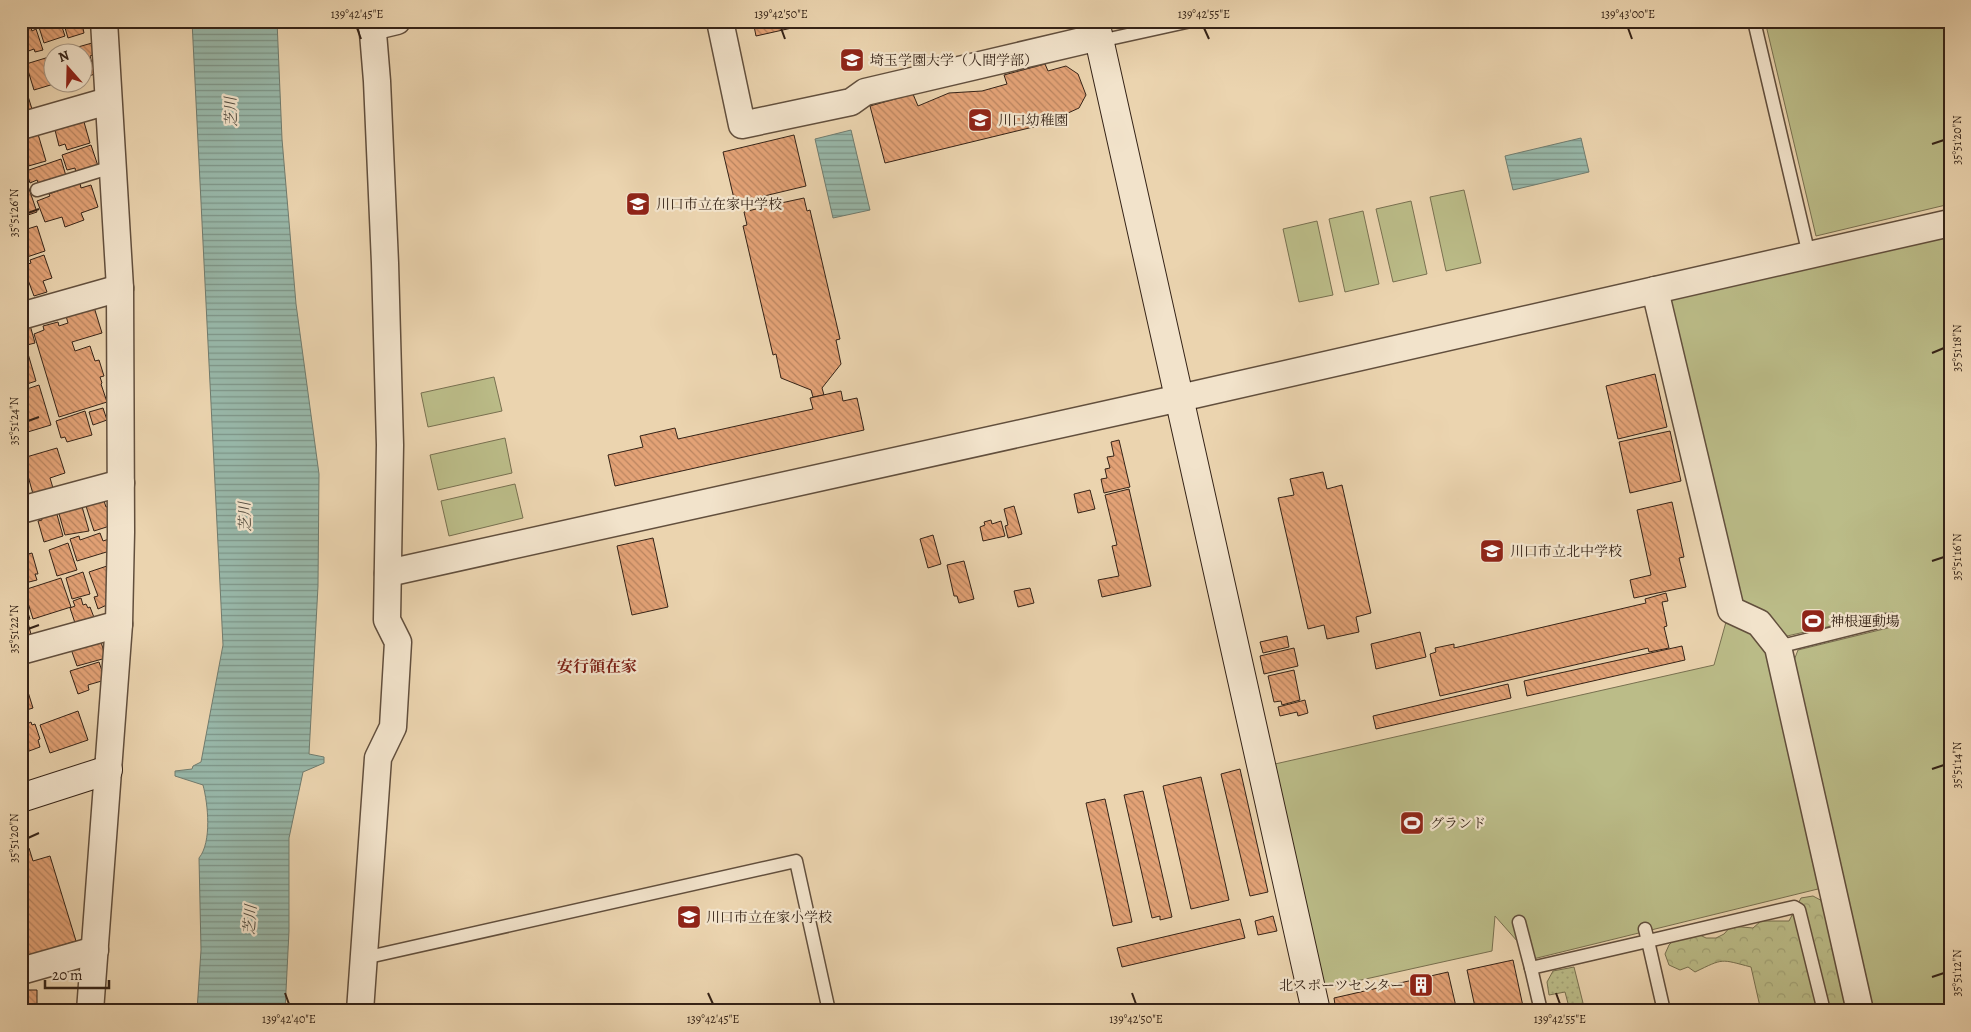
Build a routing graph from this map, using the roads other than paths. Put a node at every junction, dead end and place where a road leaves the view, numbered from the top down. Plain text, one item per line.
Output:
1 (104, 21) edge
2 (398, 21) edge
3 (720, 21) edge
4 (1191, 21) edge
5 (1754, 21) edge
6 (372, 24) edge
7 (1098, 33) edge
8 (108, 101) junction
9 (21, 126) edge
10 (112, 167) junction
11 (37, 190) dead end
12 (1950, 223) edge
13 (1809, 255) junction
14 (120, 288) junction
15 (1655, 290) junction
16 (21, 316) edge
17 (1180, 398) junction
18 (121, 483) junction
19 (21, 510) edge
20 (388, 573) junction
21 (1886, 620) dead end
22 (119, 624) junction
23 (1778, 647) junction
24 (21, 651) edge
25 (108, 770) junction
26 (21, 798) edge
27 (1518, 922) dead end
28 (1646, 935) junction
29 (95, 950) junction
30 (364, 958) junction
31 (1531, 968) junction
32 (21, 972) edge
33 (90, 1011) edge
34 (360, 1011) edge
35 (829, 1011) edge
36 (1316, 1011) edge
37 (1541, 1011) edge
38 (1664, 1011) edge
39 (1824, 1011) edge
40 (1860, 1011) edge

1 - 8 street
2 - 6 street
3 - 7 street
4 - 7 lane
5 - 13 lane
6 - 20 street
7 - 17 street
8 - 9 street
8 - 10 street
10 - 11 lane
10 - 14 street
12 - 13 street
13 - 15 street
14 - 16 street
14 - 18 street
15 - 17 street
15 - 23 street
17 - 20 street
17 - 36 street
18 - 19 street
18 - 22 street
20 - 30 street
21 - 23 lane
22 - 24 street
22 - 25 street
23 - 40 street
25 - 26 street
25 - 29 street
27 - 31 lane
28 - 31 lane
28 - 38 lane
28 - 39 lane
29 - 32 street
29 - 33 street
30 - 34 street
30 - 35 lane
31 - 37 lane

